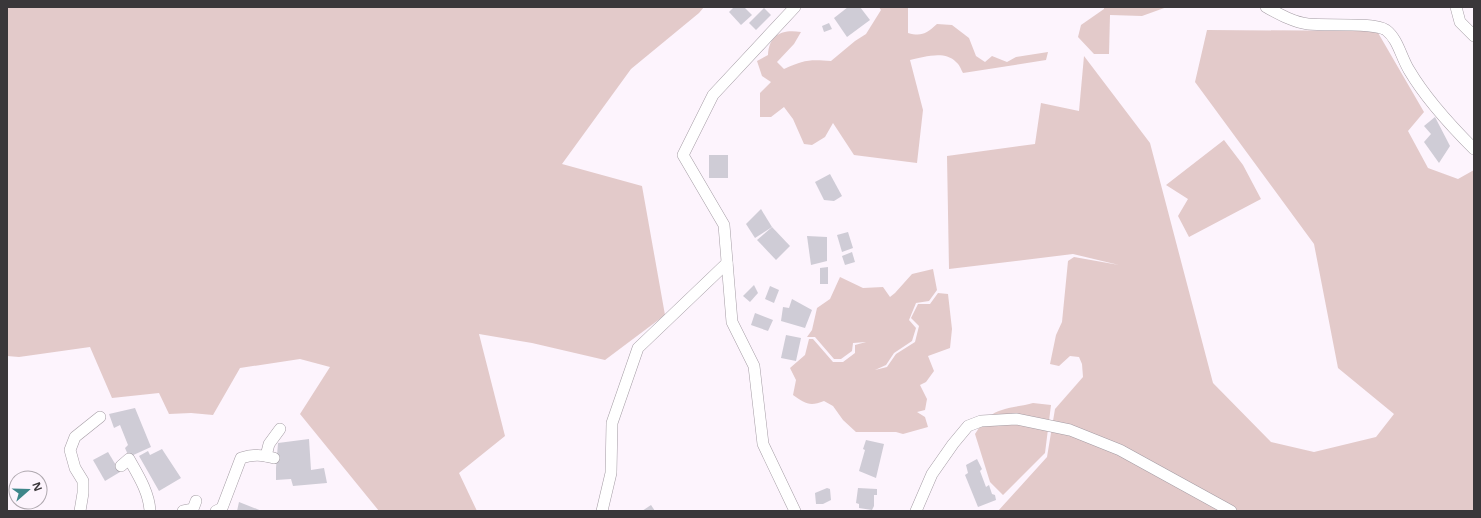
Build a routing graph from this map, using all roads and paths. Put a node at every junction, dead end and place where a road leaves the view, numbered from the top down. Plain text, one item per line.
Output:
1 (795, 7) edge
2 (1266, 7) edge
3 (1456, 7) edge
4 (1474, 36) edge
5 (1474, 149) edge
6 (727, 263) junction
7 (100, 417) dead end
8 (280, 429) dead end
9 (121, 466) dead end
10 (80, 511) edge
11 (150, 511) edge
12 (216, 511) edge
13 (602, 511) edge
14 (795, 511) edge
15 (916, 511) edge
16 (1231, 511) edge

1 - 6 street
2 - 5 street
3 - 4 street
6 - 13 street
6 - 14 street
7 - 10 street
8 - 12 street
9 - 11 street
15 - 16 street

